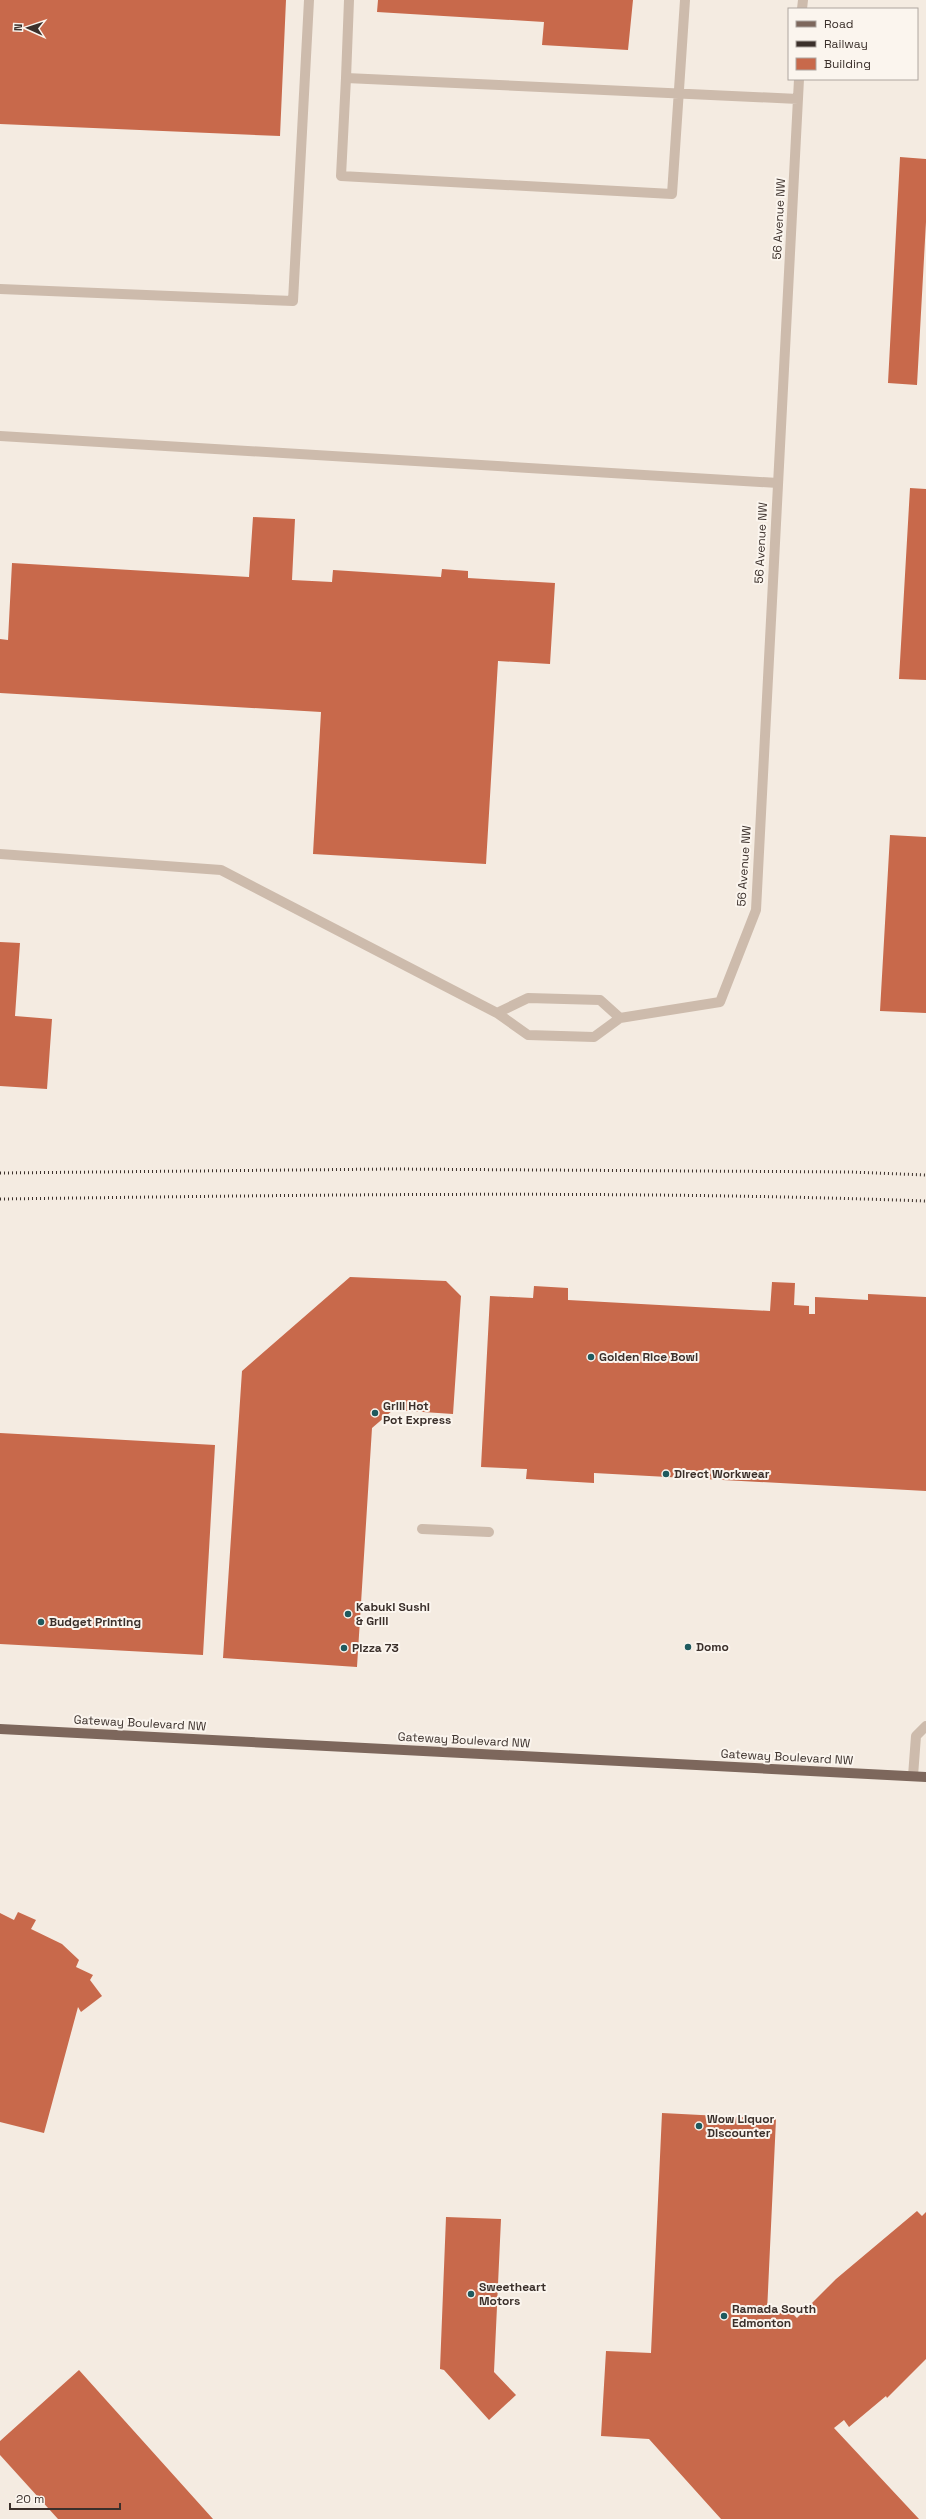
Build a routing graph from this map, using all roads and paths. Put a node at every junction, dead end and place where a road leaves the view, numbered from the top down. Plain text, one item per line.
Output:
1 (309, 0) edge
2 (349, 0) edge
3 (685, 0) edge
4 (346, 78) junction
5 (799, 80) edge
6 (679, 94) junction
7 (798, 99) junction
8 (0, 290) edge
9 (0, 436) edge
10 (778, 483) junction
11 (0, 854) edge
12 (497, 1013) junction
13 (620, 1018) junction
14 (422, 1529) dead end
15 (489, 1532) dead end
16 (926, 1726) edge
17 (0, 1729) edge
18 (913, 1776) junction
19 (926, 1777) edge

1 - 8 street
2 - 4 street
3 - 6 street
4 - 6 street
4 - 6 street
5 - 7 street, 56 Avenue NW
6 - 7 street
7 - 10 street, 56 Avenue NW
9 - 10 street
10 - 13 street, 56 Avenue NW
11 - 12 street
12 - 13 street
12 - 13 street
14 - 15 street
16 - 18 street
17 - 18 main road, Gateway Boulevard NW
18 - 19 main road, Gateway Boulevard NW

